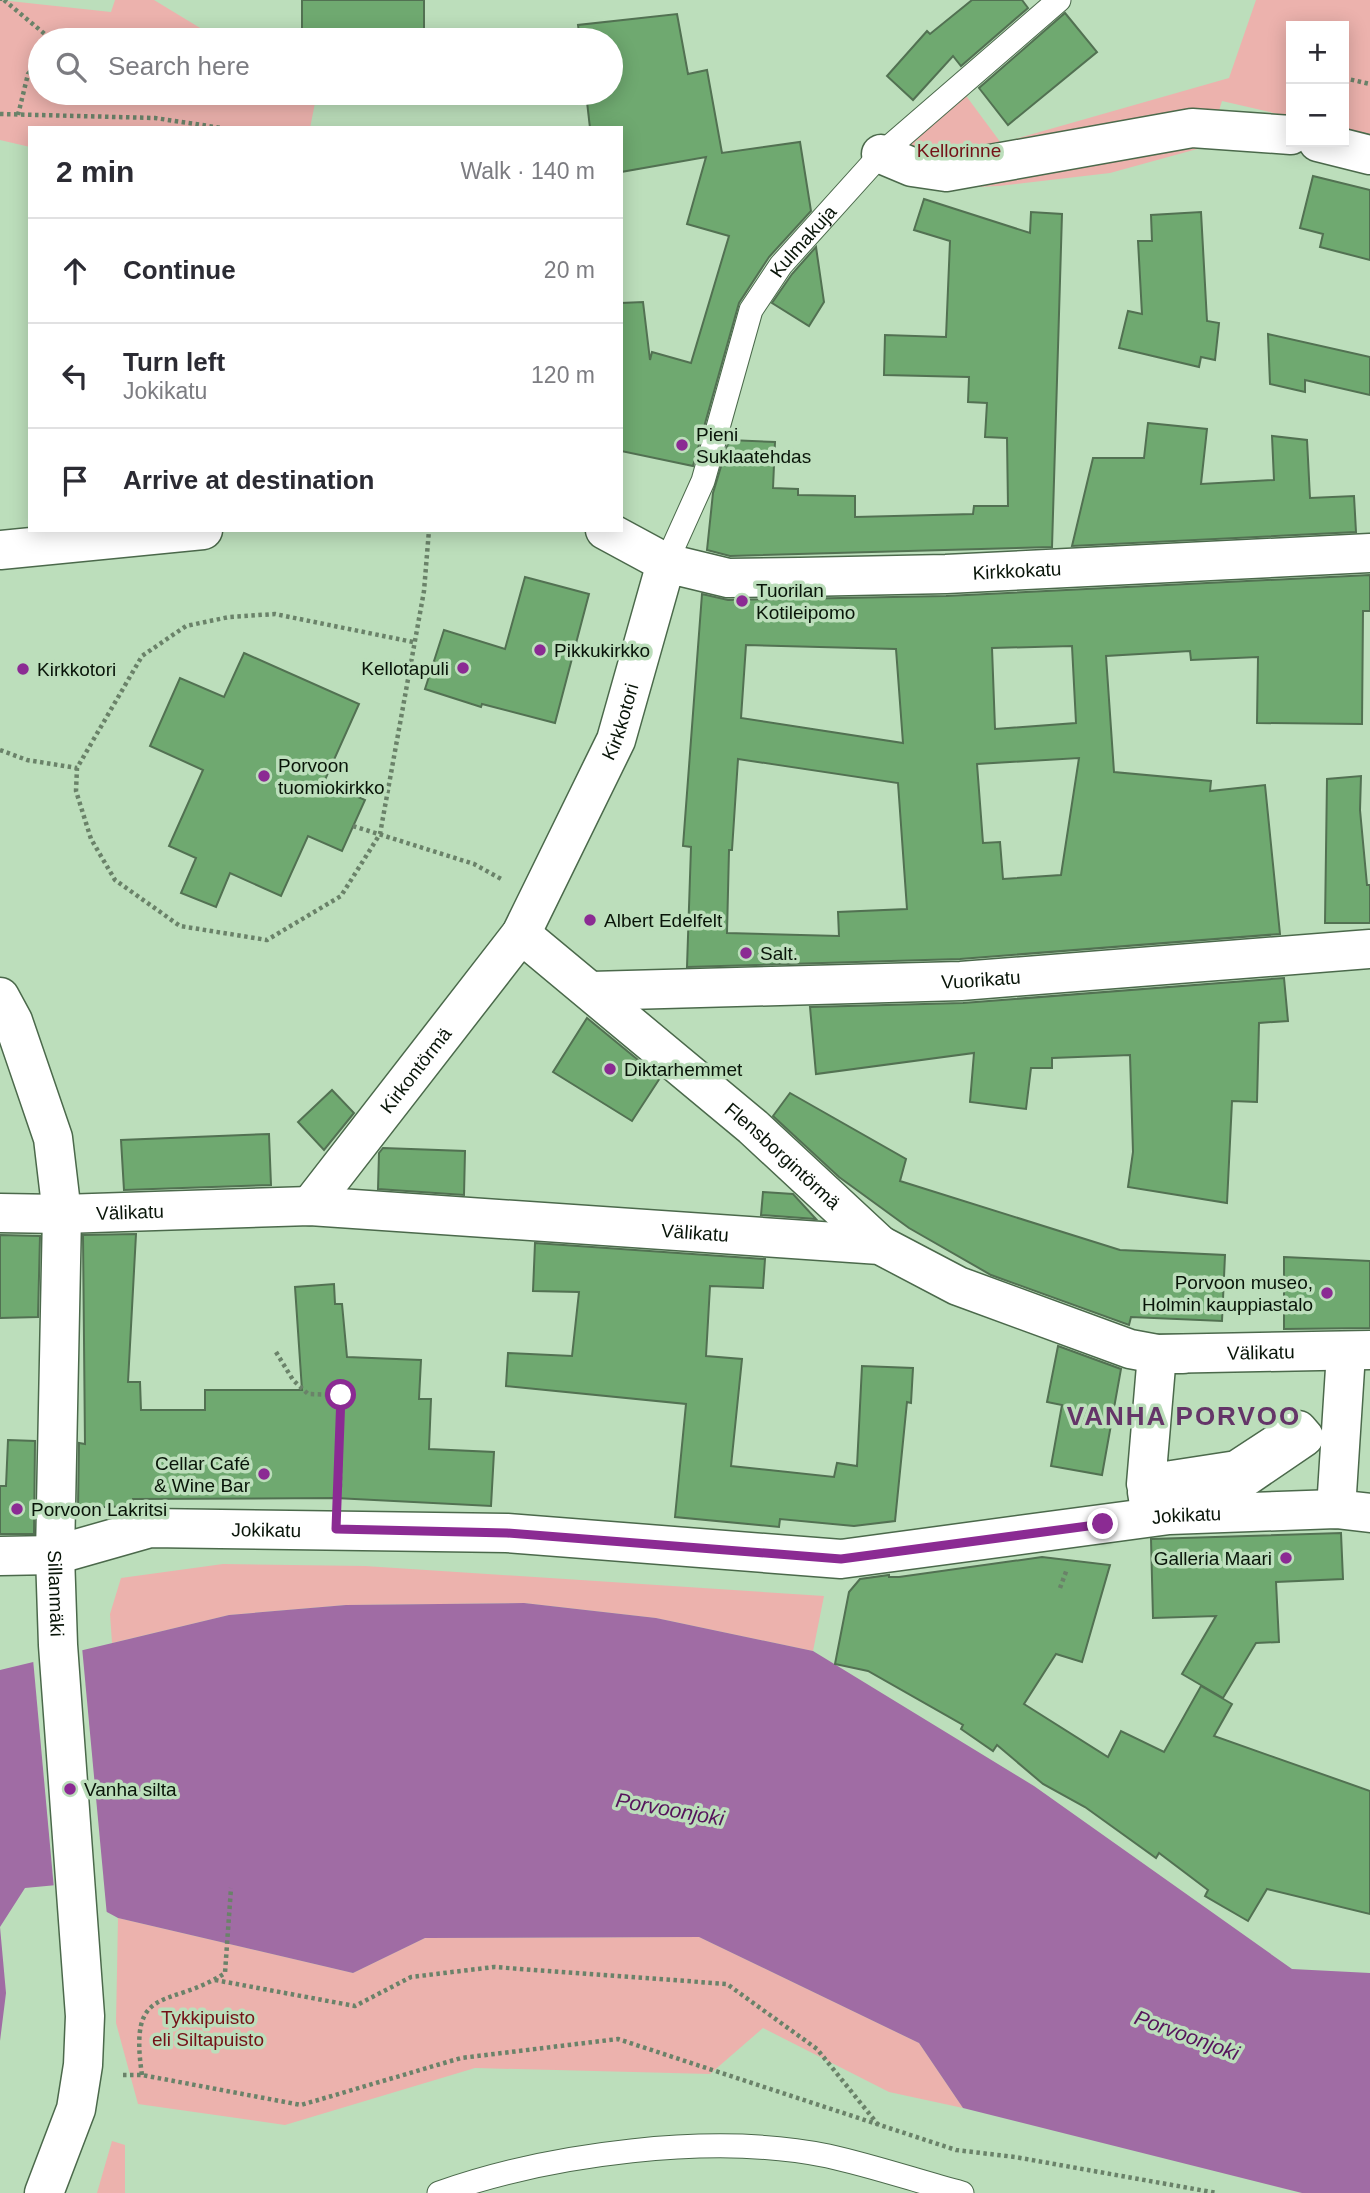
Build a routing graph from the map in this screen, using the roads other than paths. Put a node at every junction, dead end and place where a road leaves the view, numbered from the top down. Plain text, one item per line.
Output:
1 (1059, 0) edge
2 (1286, 135) edge
3 (1338, 147) edge
4 (881, 153) junction
5 (1370, 155) edge
6 (183, 532) edge
7 (608, 532) edge
8 (0, 550) edge
9 (1370, 553) edge
10 (666, 563) junction
11 (530, 919) junction
12 (1370, 949) edge
13 (591, 991) junction
14 (0, 997) edge
15 (310, 1206) junction
16 (0, 1213) edge
17 (62, 1214) junction
18 (880, 1245) junction
19 (1358, 1351) edge
20 (1157, 1354) junction
21 (1353, 1511) edge
22 (1151, 1517) junction
23 (55, 1555) junction
24 (0, 1556) edge
25 (44, 2193) edge
26 (439, 2193) edge
27 (962, 2193) edge

1 - 4 lane, Kulmakuja
2 - 4 street
3 - 5 street
4 - 10 lane, Kulmakuja
6 - 8 street
7 - 10 street
9 - 10 street, Kirkkokatu
10 - 11 street, Kirkkotori
11 - 13 street, Flensborgintörmä
11 - 15 street, Kirkontörmä
12 - 13 street, Vuorikatu
13 - 18 street, Flensborgintörmä
14 - 17 street, Sillanmäki
15 - 17 street, Välikatu
15 - 18 street, Välikatu
16 - 17 street, Välikatu
17 - 23 street, Sillanmäki
18 - 20 street, Välikatu
19 - 20 street, Välikatu
19 - 21 street
20 - 22 street
21 - 22 street, Jokikatu
22 - 23 street, Jokikatu
23 - 24 street, Jokikatu
23 - 25 street, Sillanmäki
26 - 27 lane

